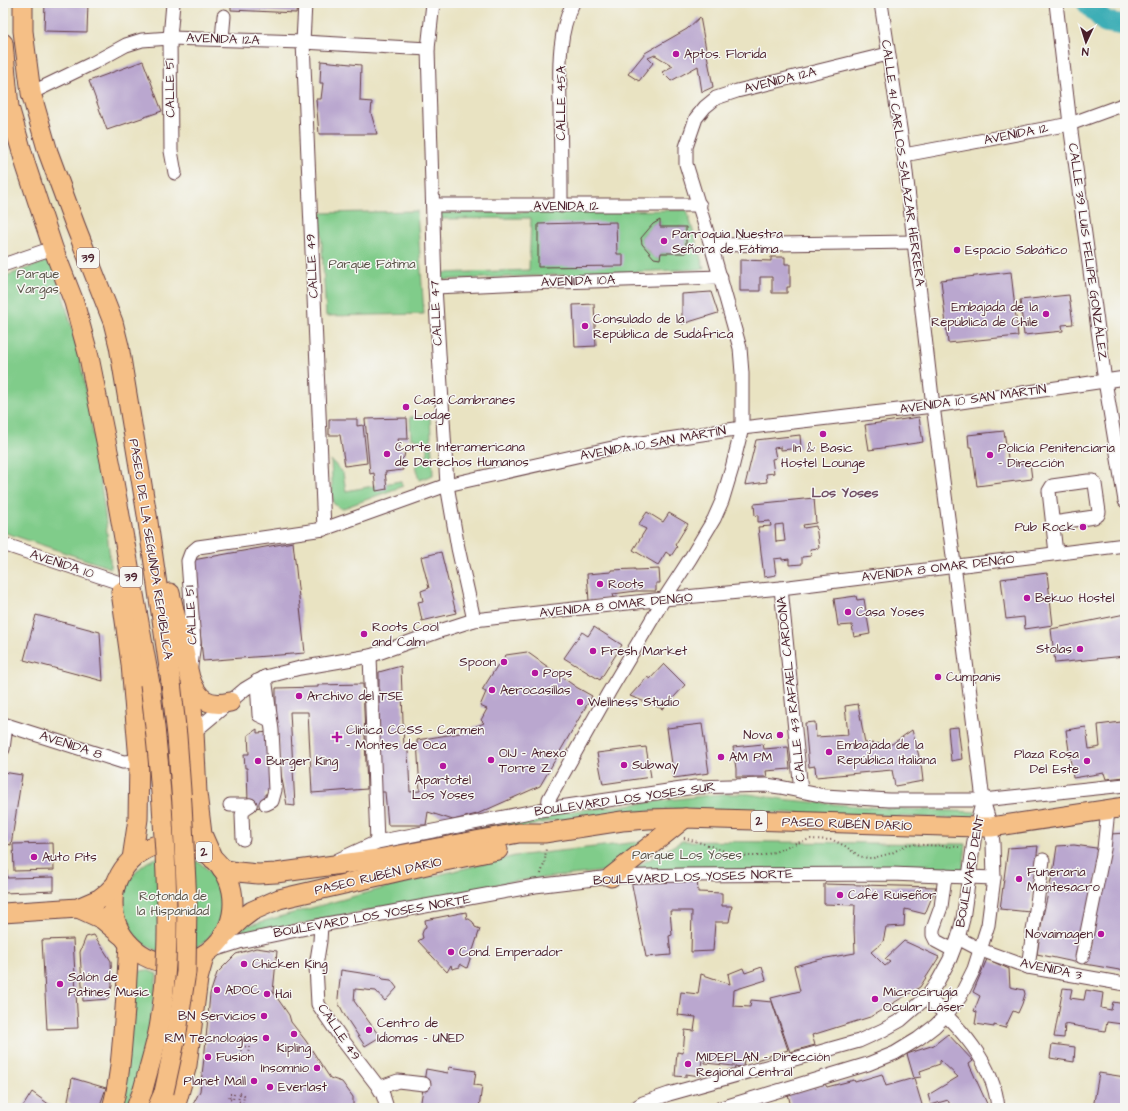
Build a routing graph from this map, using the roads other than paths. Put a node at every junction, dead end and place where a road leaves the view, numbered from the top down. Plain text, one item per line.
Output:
1 (23, 3) edge
2 (173, 3) edge
3 (305, 3) edge
4 (433, 3) edge
5 (573, 3) edge
6 (881, 3) edge
7 (1056, 3) edge
8 (224, 16) dead end
9 (170, 38) junction
10 (222, 39) junction
11 (303, 42) junction
12 (3, 43) edge
13 (428, 49) junction
14 (888, 54) junction
15 (3, 87) edge
16 (31, 93) junction
17 (1125, 104) edge
18 (6, 108) edge
19 (1070, 124) junction
20 (904, 155) junction
21 (175, 173) dead end
22 (432, 205) junction
23 (700, 205) junction
24 (561, 206) junction
25 (914, 242) junction
26 (711, 245) junction
27 (53, 248) junction
28 (3, 265) edge
29 (721, 277) junction
30 (435, 287) junction
31 (1125, 378) edge
32 (1105, 381) junction
33 (933, 406) junction
34 (742, 428) junction
35 (112, 471) junction
36 (447, 485) junction
37 (1125, 501) edge
38 (147, 515) junction
39 (1053, 523) dead end
40 (324, 529) junction
41 (3, 544) edge
42 (1125, 545) edge
43 (191, 553) joint
44 (1056, 553) junction
45 (954, 566) junction
46 (120, 583) junction
47 (781, 588) junction
48 (664, 599) junction
49 (474, 620) junction
50 (370, 656) junction
51 (190, 678) junction
52 (261, 679) junction
53 (230, 702) junction
54 (4, 725) edge
55 (194, 732) junction
56 (3, 749) edge
57 (139, 761) junction
58 (1125, 784) edge
59 (800, 791) junction
60 (984, 800) junction
61 (266, 804) dead end
62 (230, 805) dead end
63 (548, 809) junction
64 (1116, 809) edge
65 (685, 818) junction
66 (983, 827) junction
67 (544, 833) junction
68 (243, 839) dead end
69 (377, 842) junction
70 (132, 859) junction
71 (1043, 860) dead end
72 (218, 864) junction
73 (324, 866) junction
74 (945, 876) junction
75 (611, 877) junction
76 (969, 877) junction
77 (994, 878) junction
78 (116, 884) junction
79 (78, 908) junction
80 (3, 913) edge
81 (321, 924) junction
82 (222, 938) junction
83 (125, 940) junction
84 (955, 944) junction
85 (981, 950) junction
86 (206, 953) junction
87 (1082, 957) dead end
88 (1028, 967) junction
89 (1125, 984) edge
90 (927, 997) junction
91 (946, 1014) junction
92 (424, 1084) dead end
93 (160, 1100) edge
94 (385, 1102) edge
95 (112, 1108) edge
96 (136, 1108) edge
97 (175, 1108) edge
98 (635, 1108) edge
99 (721, 1108) edge
100 (998, 1108) edge

1 - 16 highway, PASEO DE LA SEGUNDA REPÚBLICA / 39
2 - 9 street, CALLE 51
3 - 11 street, CALLE 49
4 - 13 street, CALLE 47
5 - 24 street, CALLE 45A
6 - 14 street, CALLE 41 CARLOS SALAZAR HERRERA
7 - 19 street, CALLE 39 LUIS FELIPE GONZÁLEZ
8 - 10 street
9 - 10 street, AVENIDA 12A
9 - 16 street, AVENIDA 12A
9 - 21 street, CALLE 51
10 - 11 street, AVENIDA 12A
11 - 13 street, AVENIDA 12A
11 - 40 street, CALLE 49
12 - 18 highway, PASEO DE LA SEGUNDA REPÚBLICA / 39
13 - 22 street, CALLE 47
14 - 20 street, CALLE 41 CARLOS SALAZAR HERRERA
14 - 23 street, AVENIDA 12A
15 - 18 street
16 - 38 highway, PASEO DE LA SEGUNDA REPÚBLICA / 39
17 - 19 street, AVENIDA 12
18 - 27 highway, PASEO DE LA SEGUNDA REPÚBLICA / 39
19 - 20 street, AVENIDA 12
19 - 32 street, CALLE 39 LUIS FELIPE GONZÁLEZ
20 - 25 street, CALLE 41 CARLOS SALAZAR HERRERA
22 - 24 street, AVENIDA 12
22 - 30 street, CALLE 47
23 - 24 street, AVENIDA 12
23 - 26 street, AVENIDA 12A
25 - 26 street
25 - 33 street, CALLE 41 CARLOS SALAZAR HERRERA
26 - 29 street, AVENIDA 12A
27 - 28 street
27 - 35 highway, PASEO DE LA SEGUNDA REPÚBLICA / 39
29 - 30 street, AVENIDA 10A
29 - 34 street, AVENIDA 12A
30 - 36 street, CALLE 47
31 - 32 street, AVENIDA 10 SAN MARTÍN
32 - 33 street, AVENIDA 10 SAN MARTÍN
32 - 37 street, CALLE 39 LUIS FELIPE GONZÁLEZ
33 - 34 street, AVENIDA 10 SAN MARTÍN
33 - 45 street, CALLE 41 CARLOS SALAZAR HERRERA
34 - 36 street, AVENIDA 10 SAN MARTÍN
34 - 48 street, AVENIDA 12A
35 - 46 highway
35 - 96 highway, PASEO DE LA SEGUNDA REPÚBLICA / 39, bridge
36 - 40 street, AVENIDA 10 SAN MARTÍN
36 - 49 street, CALLE 47
38 - 51 highway
38 - 93 highway, PASEO DE LA SEGUNDA REPÚBLICA / 39, bridge
39 - 44 street
40 - 43 street, AVENIDA 10 SAN MARTÍN
41 - 46 street, AVENIDA 10
42 - 44 street, AVENIDA 8 OMAR DENGO
43 - 51 street, CALLE 51
44 - 45 street, AVENIDA 8 OMAR DENGO
45 - 47 street, AVENIDA 8 OMAR DENGO
45 - 60 street, CALLE 41 CARLOS SALAZAR HERRERA
46 - 57 highway
47 - 48 street, AVENIDA 8 OMAR DENGO
47 - 59 street, CALLE 43 RAFAEL CARDONA
48 - 49 street, AVENIDA 8 OMAR DENGO
48 - 63 street, AVENIDA 12A
49 - 50 street, AVENIDA 8 OMAR DENGO
50 - 52 street, AVENIDA 8 OMAR DENGO
50 - 69 street
51 - 53 highway
51 - 55 highway
52 - 53 street, AVENIDA 8 OMAR DENGO
52 - 61 street
53 - 55 street, AVENIDA 8 OMAR DENGO
54 - 56 street
54 - 57 street, AVENIDA 8
55 - 57 street, AVENIDA 8 OMAR DENGO
55 - 72 highway
57 - 70 highway
58 - 60 street, BOULEVARD LOS YOSES SUR
59 - 60 street, BOULEVARD LOS YOSES SUR
59 - 63 street, BOULEVARD LOS YOSES SUR
60 - 66 street, BOULEVARD DENT
62 - 68 street
63 - 69 street, BOULEVARD LOS YOSES SUR
64 - 66 highway, PASEO RUBÉN DARÍO / 2
64 - 87 street
65 - 66 highway, PASEO RUBÉN DARÍO / 2
65 - 67 highway, PASEO RUBÉN DARÍO / 2
65 - 75 highway
66 - 76 street, BOULEVARD DENT
66 - 77 street, BOULEVARD DENT
67 - 73 highway, PASEO RUBÉN DARÍO / 2
67 - 82 highway, PASEO RUBÉN DARÍO / 2
69 - 73 street, BOULEVARD LOS YOSES SUR
70 - 72 highway, 2
70 - 78 highway, 2
71 - 88 street
72 - 73 highway, PASEO RUBÉN DARÍO / 2
72 - 82 highway, 2
74 - 75 street, BOULEVARD LOS YOSES NORTE
74 - 76 street, BOULEVARD LOS YOSES NORTE
74 - 84 street, AVENIDA 3
75 - 81 street, BOULEVARD LOS YOSES NORTE
76 - 77 street, BOULEVARD LOS YOSES NORTE
76 - 84 street, BOULEVARD DENT
77 - 85 street, BOULEVARD DENT
78 - 79 highway, 2
78 - 83 highway, 2
79 - 80 highway, 2
79 - 83 highway, 2
81 - 86 street, BOULEVARD LOS YOSES NORTE
81 - 94 street, CALLE 49
82 - 86 highway, 2
83 - 86 highway, 2
83 - 95 highway
84 - 85 street, AVENIDA 3
84 - 90 street, BOULEVARD DENT
85 - 88 street, AVENIDA 3
85 - 91 street, BOULEVARD DENT
86 - 97 highway
88 - 89 street, AVENIDA 3
90 - 91 street
90 - 98 street, BOULEVARD DENT
91 - 99 street, BOULEVARD DENT
91 - 100 street
92 - 94 street

